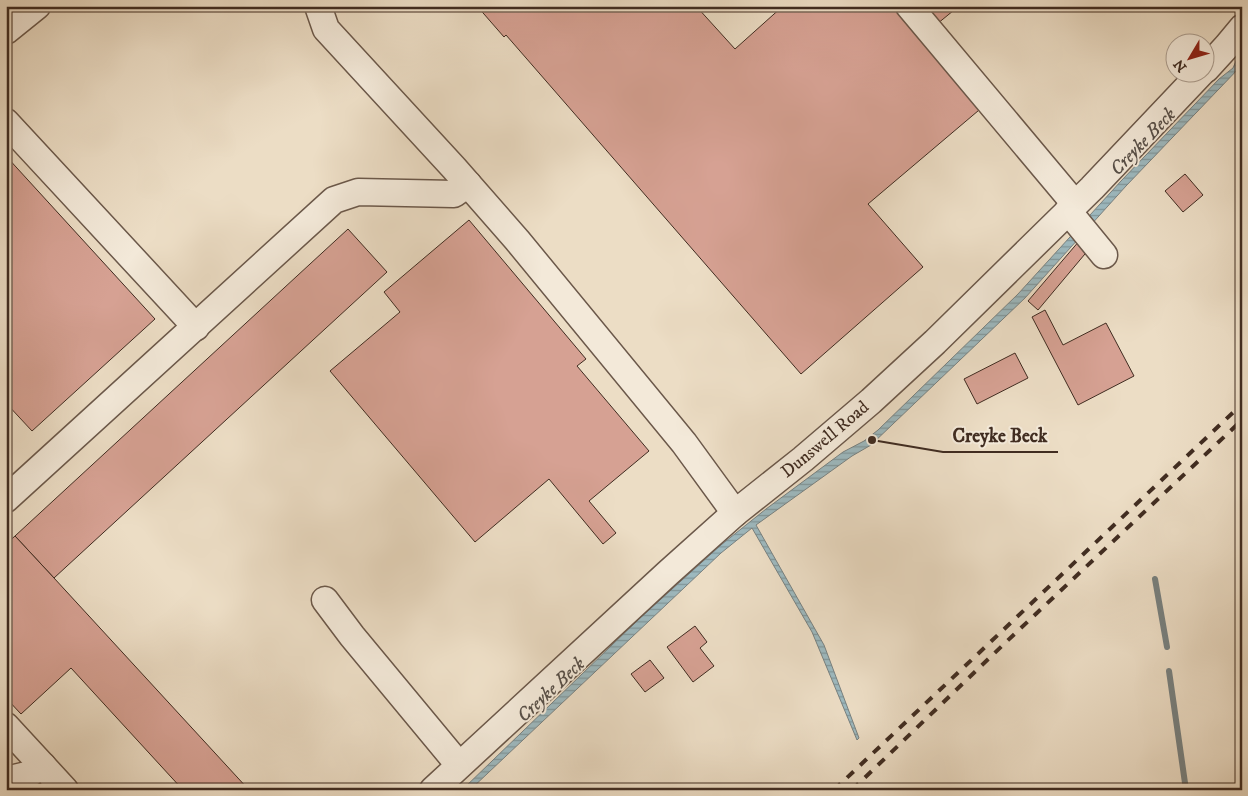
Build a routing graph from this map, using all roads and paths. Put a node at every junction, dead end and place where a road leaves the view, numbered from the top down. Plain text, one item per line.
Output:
1 (37, 6) edge
2 (318, 6) edge
3 (909, 6) edge
4 (1242, 28) edge
5 (6, 31) edge
6 (1216, 59) edge
7 (1194, 82) edge
8 (6, 122) edge
9 (468, 184) junction
10 (1083, 226) junction
11 (196, 327) junction
12 (6, 499) edge
13 (735, 513) junction
14 (325, 600) dead end
15 (6, 726) edge
16 (459, 765) junction
17 (43, 766) junction
18 (6, 780) edge
19 (65, 790) edge
20 (433, 790) edge

1 - 5 street
2 - 9 street
3 - 10 street
4 - 6 street
7 - 10 street, Dunswell Road
8 - 11 street
9 - 11 street
9 - 13 street
10 - 13 street, Dunswell Road
11 - 12 street
13 - 16 street, Dunswell Road
14 - 16 street
15 - 17 street
16 - 20 street, Dunswell Road
17 - 18 street
17 - 19 street

